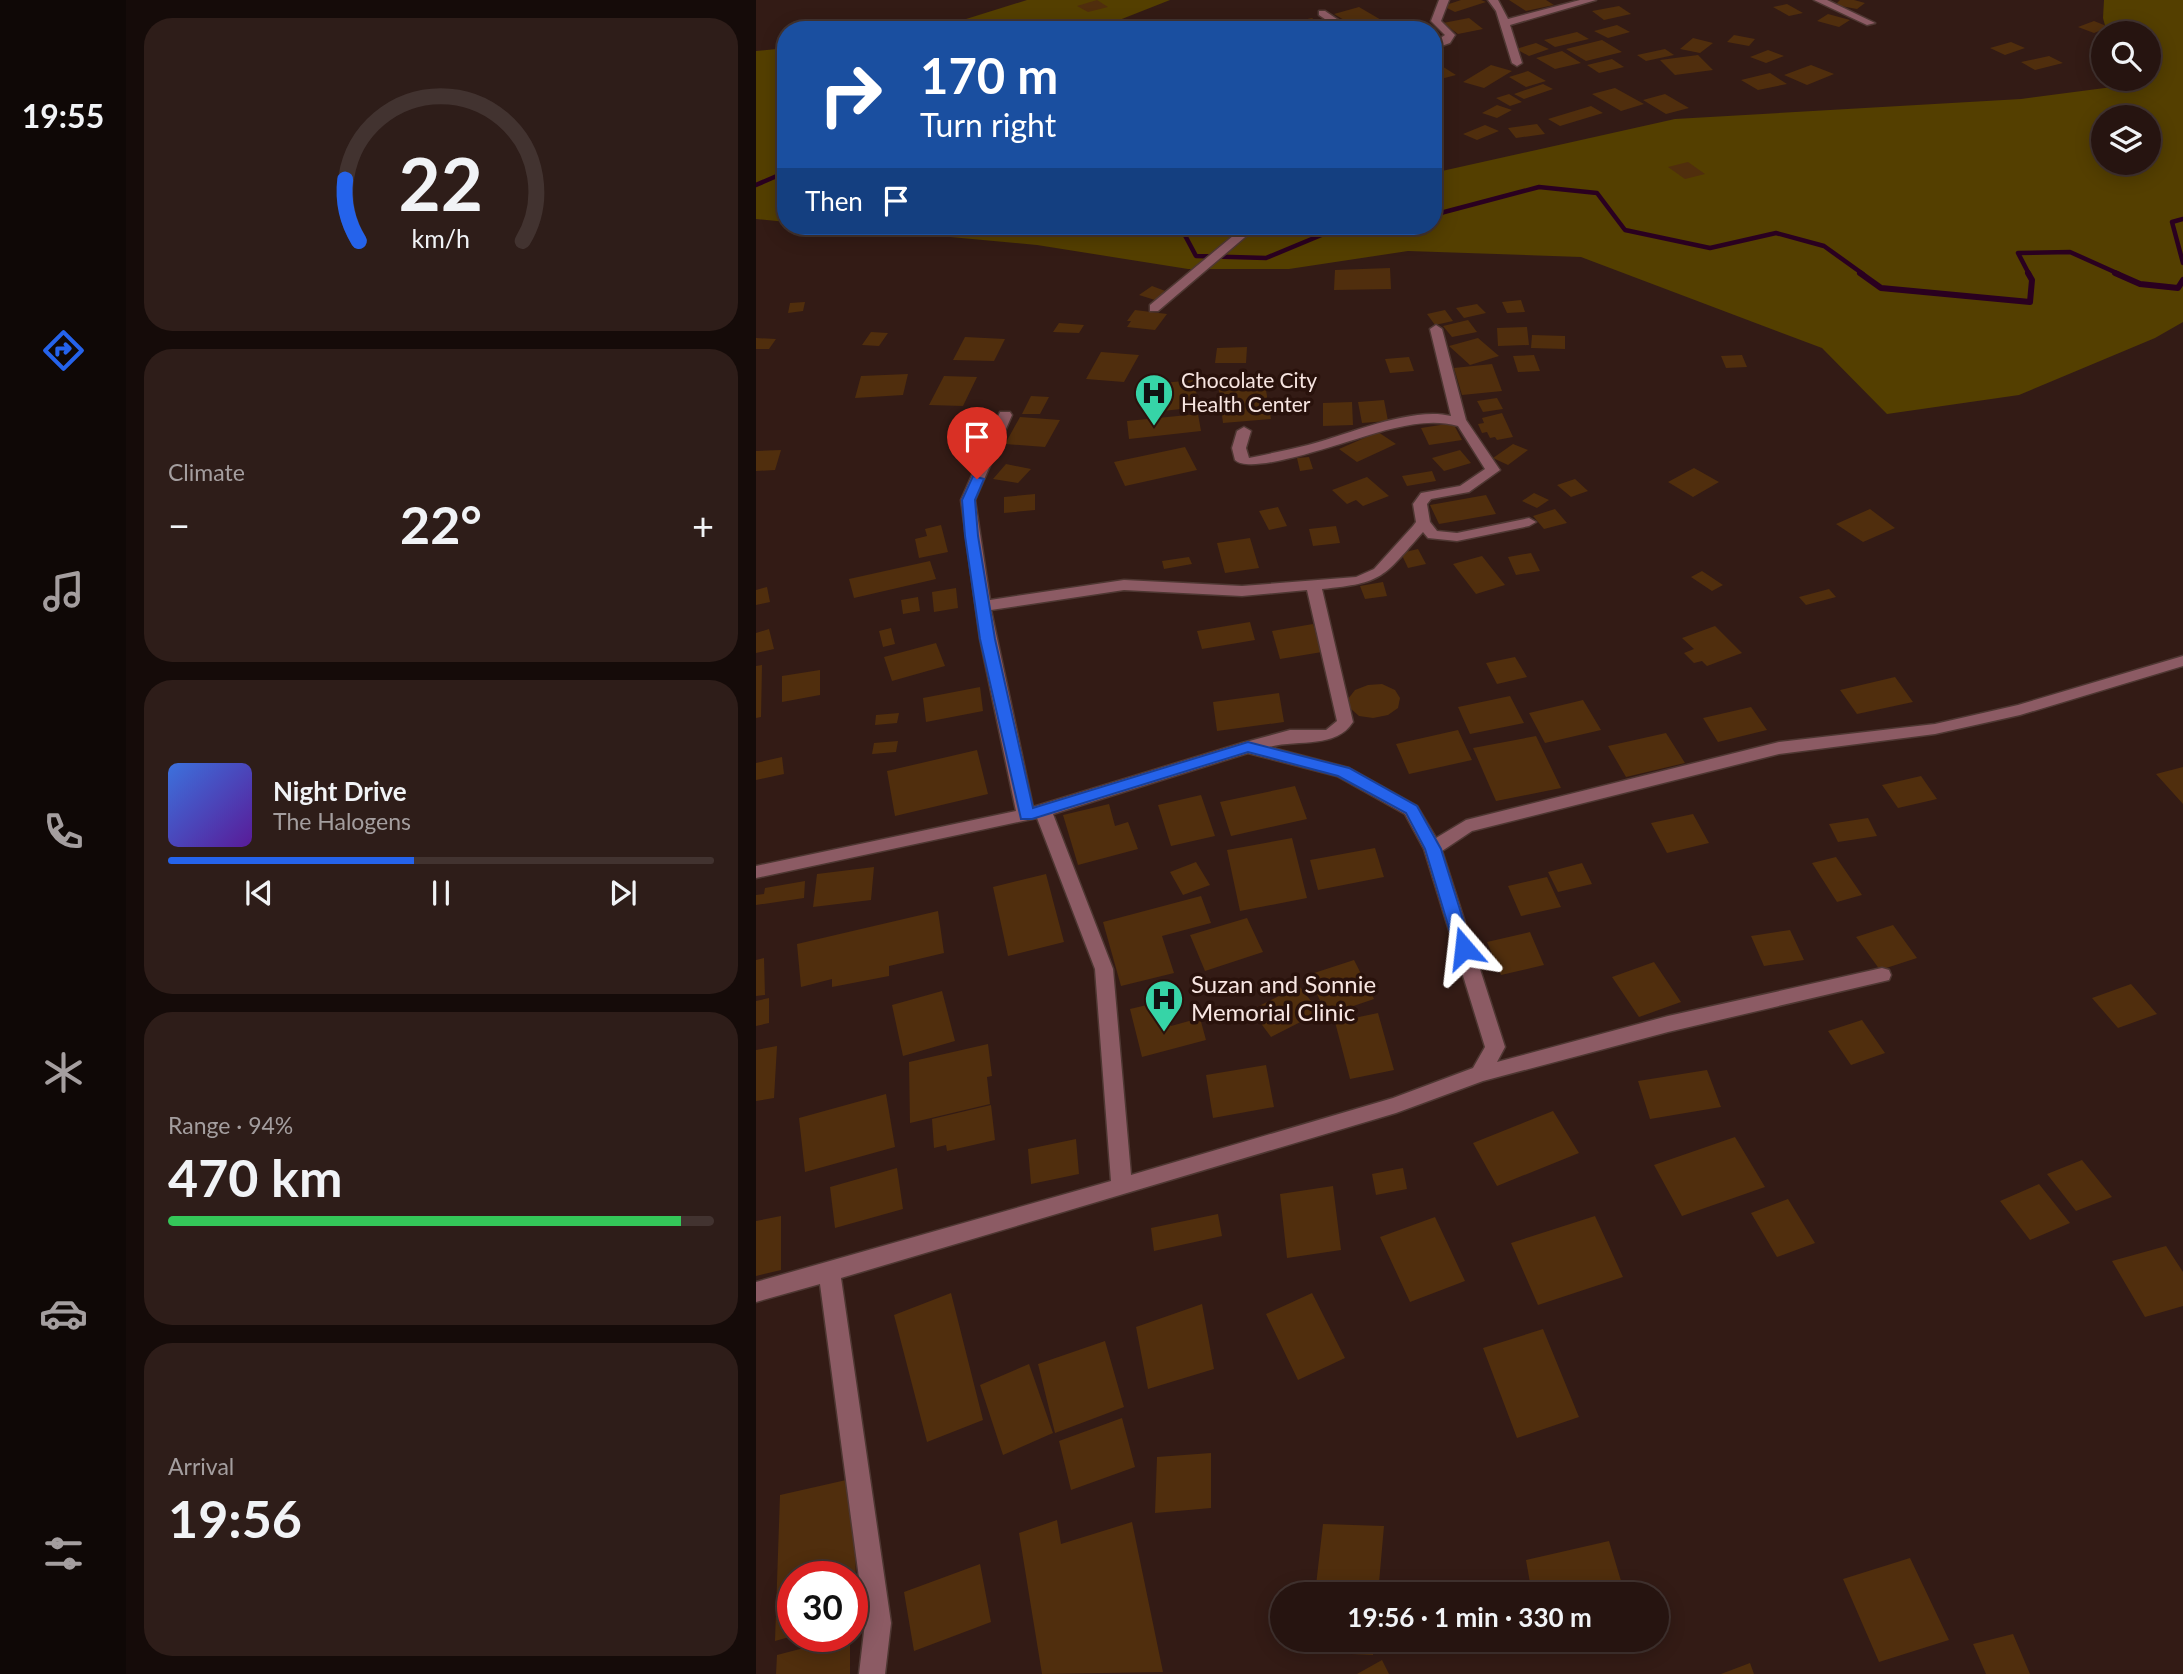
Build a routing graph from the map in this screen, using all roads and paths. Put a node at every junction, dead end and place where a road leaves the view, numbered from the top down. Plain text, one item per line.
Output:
1 (1444, 0) edge
2 (1493, 0) edge
3 (1591, 0) edge
4 (1819, 0) edge
5 (1322, 13) dead end
6 (1334, 21) edge
7 (1436, 21) edge
8 (1505, 23) junction
9 (1870, 23) dead end
10 (1442, 27) edge
11 (1442, 43) edge
12 (1517, 63) dead end
13 (1242, 235) edge
14 (1154, 308) dead end
15 (1436, 329) dead end
16 (1005, 415) dead end
17 (1460, 420) junction
18 (1244, 431) dead end
19 (1423, 522) junction
20 (1529, 522) dead end
21 (1314, 587) junction
22 (984, 606) junction
23 (2183, 661) edge
24 (1248, 747) junction
25 (1035, 813) junction
26 (1433, 849) junction
27 (756, 872) edge
28 (1882, 975) dead end
29 (1480, 1074) junction
30 (1122, 1187) junction
31 (829, 1272) junction
32 (756, 1292) edge
33 (872, 1674) edge

1 - 7 street
2 - 8 street
3 - 8 street
4 - 9 street
5 - 6 street
8 - 12 street
10 - 11 street
13 - 14 street
15 - 17 street
16 - 22 street
17 - 18 street
17 - 19 street
19 - 20 street
19 - 21 street
21 - 22 street
21 - 24 street
22 - 25 street
23 - 26 street
24 - 25 street
24 - 26 street
25 - 27 street
25 - 30 street
26 - 29 street
28 - 29 street
29 - 30 street
30 - 31 street
31 - 32 street
31 - 33 street

